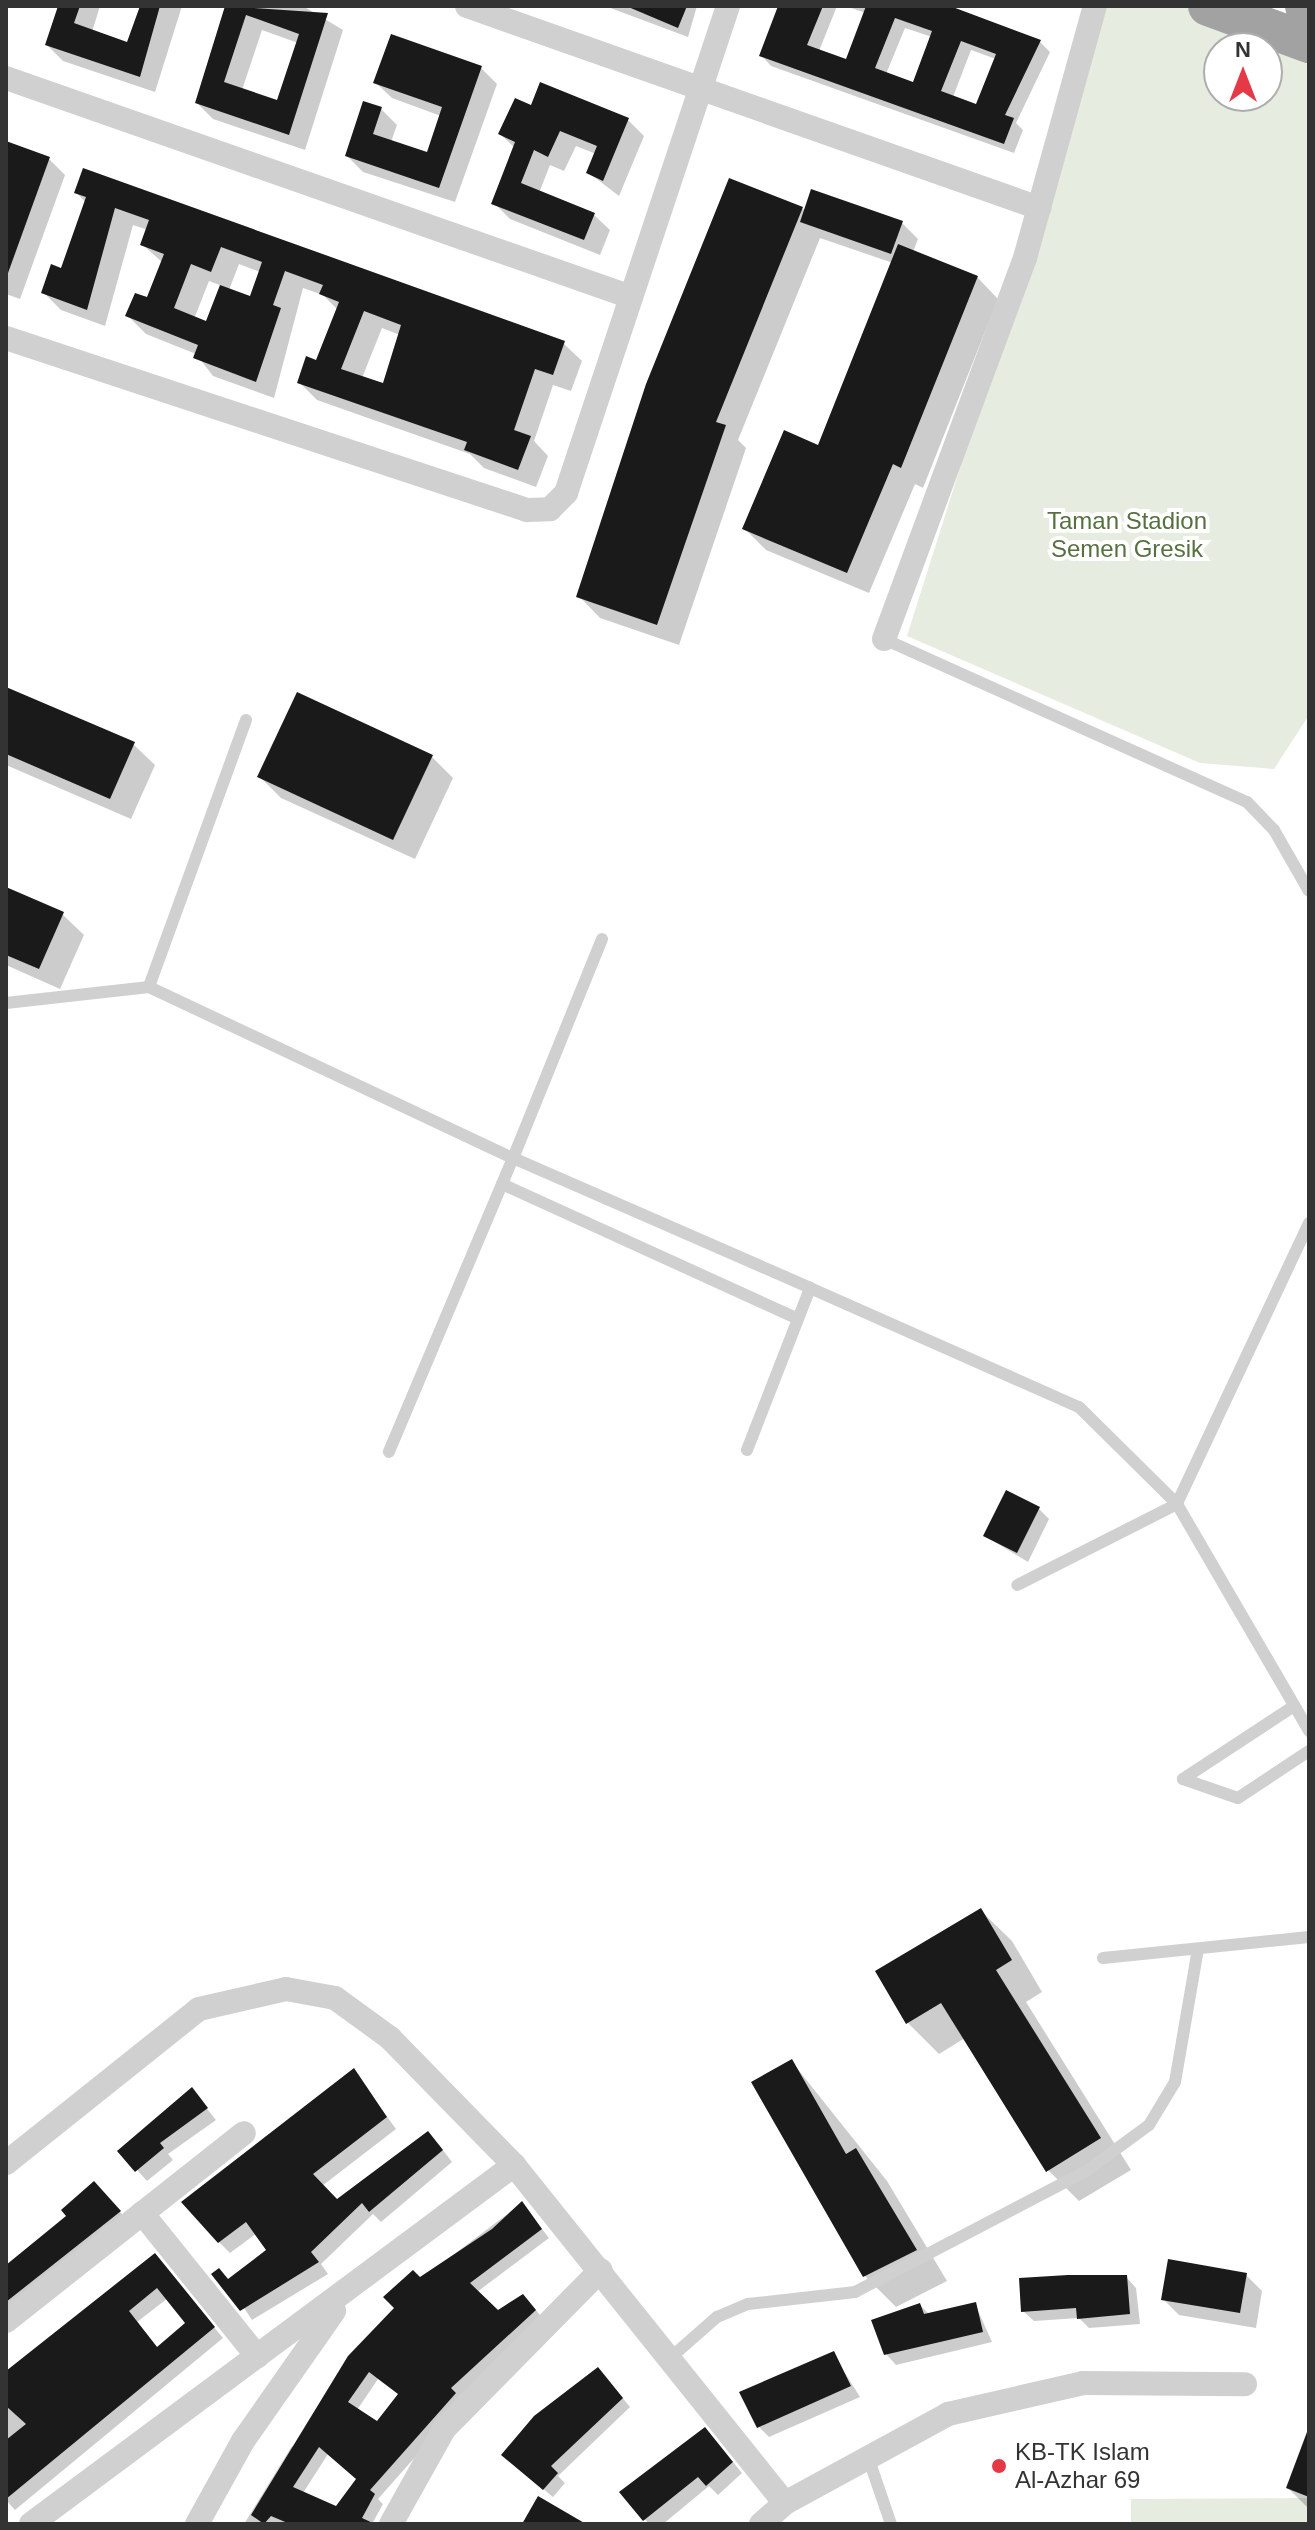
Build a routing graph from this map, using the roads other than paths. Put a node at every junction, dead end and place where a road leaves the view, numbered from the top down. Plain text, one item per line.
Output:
1 (467, 6) edge
2 (728, 6) edge
3 (1095, 6) edge
4 (1208, 6) edge
5 (1309, 43) edge
6 (6, 78) edge
7 (699, 88) junction
8 (1039, 208) junction
9 (631, 297) junction
10 (6, 338) edge
11 (884, 639) joint
12 (246, 720) dead end
13 (1309, 891) edge
14 (602, 939) dead end
15 (149, 987) junction
16 (6, 1003) edge
17 (513, 1158) junction
18 (502, 1184) junction
19 (1309, 1223) edge
20 (810, 1288) junction
21 (798, 1319) junction
22 (747, 1450) dead end
23 (389, 1452) dead end
24 (1177, 1504) junction
25 (1017, 1585) dead end
26 (1294, 1706) junction
27 (1309, 1731) edge
28 (1309, 1751) edge
29 (1309, 1937) edge
30 (1198, 1949) junction
31 (1103, 1958) dead end
32 (244, 2133) dead end
33 (6, 2163) edge
34 (514, 2165) junction
35 (142, 2213) junction
36 (601, 2270) junction
37 (347, 2295) junction
38 (6, 2321) edge
39 (257, 2356) junction
40 (669, 2359) junction
41 (1245, 2384) dead end
42 (868, 2457) junction
43 (785, 2503) junction
44 (31, 2524) edge
45 (197, 2524) edge
46 (391, 2524) edge
47 (761, 2524) edge
48 (891, 2524) edge

1 - 7 street
2 - 7 street
3 - 8 street
4 - 5 highway
6 - 9 street
7 - 8 street
7 - 9 street
8 - 11 street
9 - 10 street
11 - 13 lane
12 - 15 lane
14 - 17 lane
15 - 16 lane
15 - 17 lane
17 - 18 lane
17 - 20 lane
18 - 21 lane
18 - 23 lane
19 - 24 lane
20 - 21 lane
20 - 24 lane
21 - 22 lane
24 - 25 lane
24 - 26 lane
26 - 27 lane
26 - 28 lane
29 - 30 lane
30 - 31 lane
30 - 40 lane
32 - 35 street
33 - 34 street
34 - 36 street
34 - 37 street
35 - 38 street
35 - 39 street
36 - 40 street
36 - 46 street
37 - 39 street
37 - 45 street
39 - 44 street
40 - 43 street
41 - 42 street
42 - 43 street
42 - 48 lane
43 - 47 street

